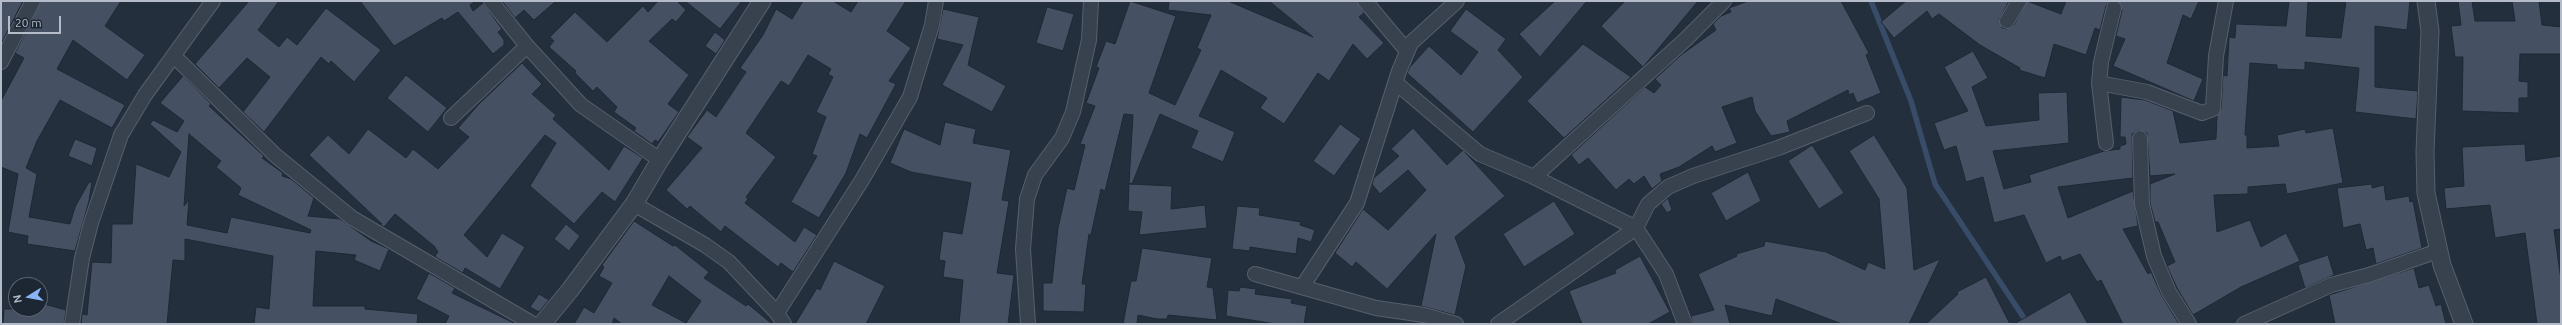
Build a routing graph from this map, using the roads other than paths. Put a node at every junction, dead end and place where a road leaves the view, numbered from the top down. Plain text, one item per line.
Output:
1 (33, 1) edge
2 (213, 1) edge
3 (491, 1) edge
4 (762, 1) edge
5 (936, 1) edge
6 (1091, 1) edge
7 (1365, 1) edge
8 (1457, 1) edge
9 (1724, 1) edge
10 (2019, 1) edge
11 (2226, 1) edge
12 (2426, 1) edge
13 (2114, 8) dead end
14 (2007, 22) dead end
15 (527, 46) junction
16 (1407, 51) junction
17 (174, 56) junction
18 (1, 62) edge
19 (1396, 83) junction
20 (2099, 83) junction
21 (1867, 113) dead end
22 (451, 118) dead end
23 (2140, 138) dead end
24 (2106, 143) dead end
25 (660, 160) junction
26 (1534, 176) junction
27 (634, 204) junction
28 (1636, 228) junction
29 (2438, 251) junction
30 (1254, 274) dead end
31 (1302, 287) junction
32 (780, 318) edge
33 (72, 324) edge
34 (533, 324) edge
35 (542, 324) edge
36 (1028, 324) edge
37 (1456, 324) edge
38 (1498, 324) edge
39 (1685, 324) edge
40 (2189, 324) edge
41 (2244, 324) edge
42 (2464, 324) edge

1 - 18 street
2 - 17 street
3 - 15 street
4 - 25 street
5 - 32 street
6 - 36 street
7 - 16 street
8 - 16 street
9 - 26 street
10 - 14 street
11 - 20 street
12 - 29 street
13 - 20 street
15 - 22 street
15 - 25 street
16 - 19 street
17 - 33 street
17 - 34 street
19 - 26 street
19 - 31 street
20 - 24 street
21 - 28 street
23 - 40 street
25 - 27 street
26 - 28 street
27 - 32 street
27 - 35 street
28 - 38 street
28 - 39 street
29 - 41 street
29 - 42 street
30 - 31 street
31 - 37 street

